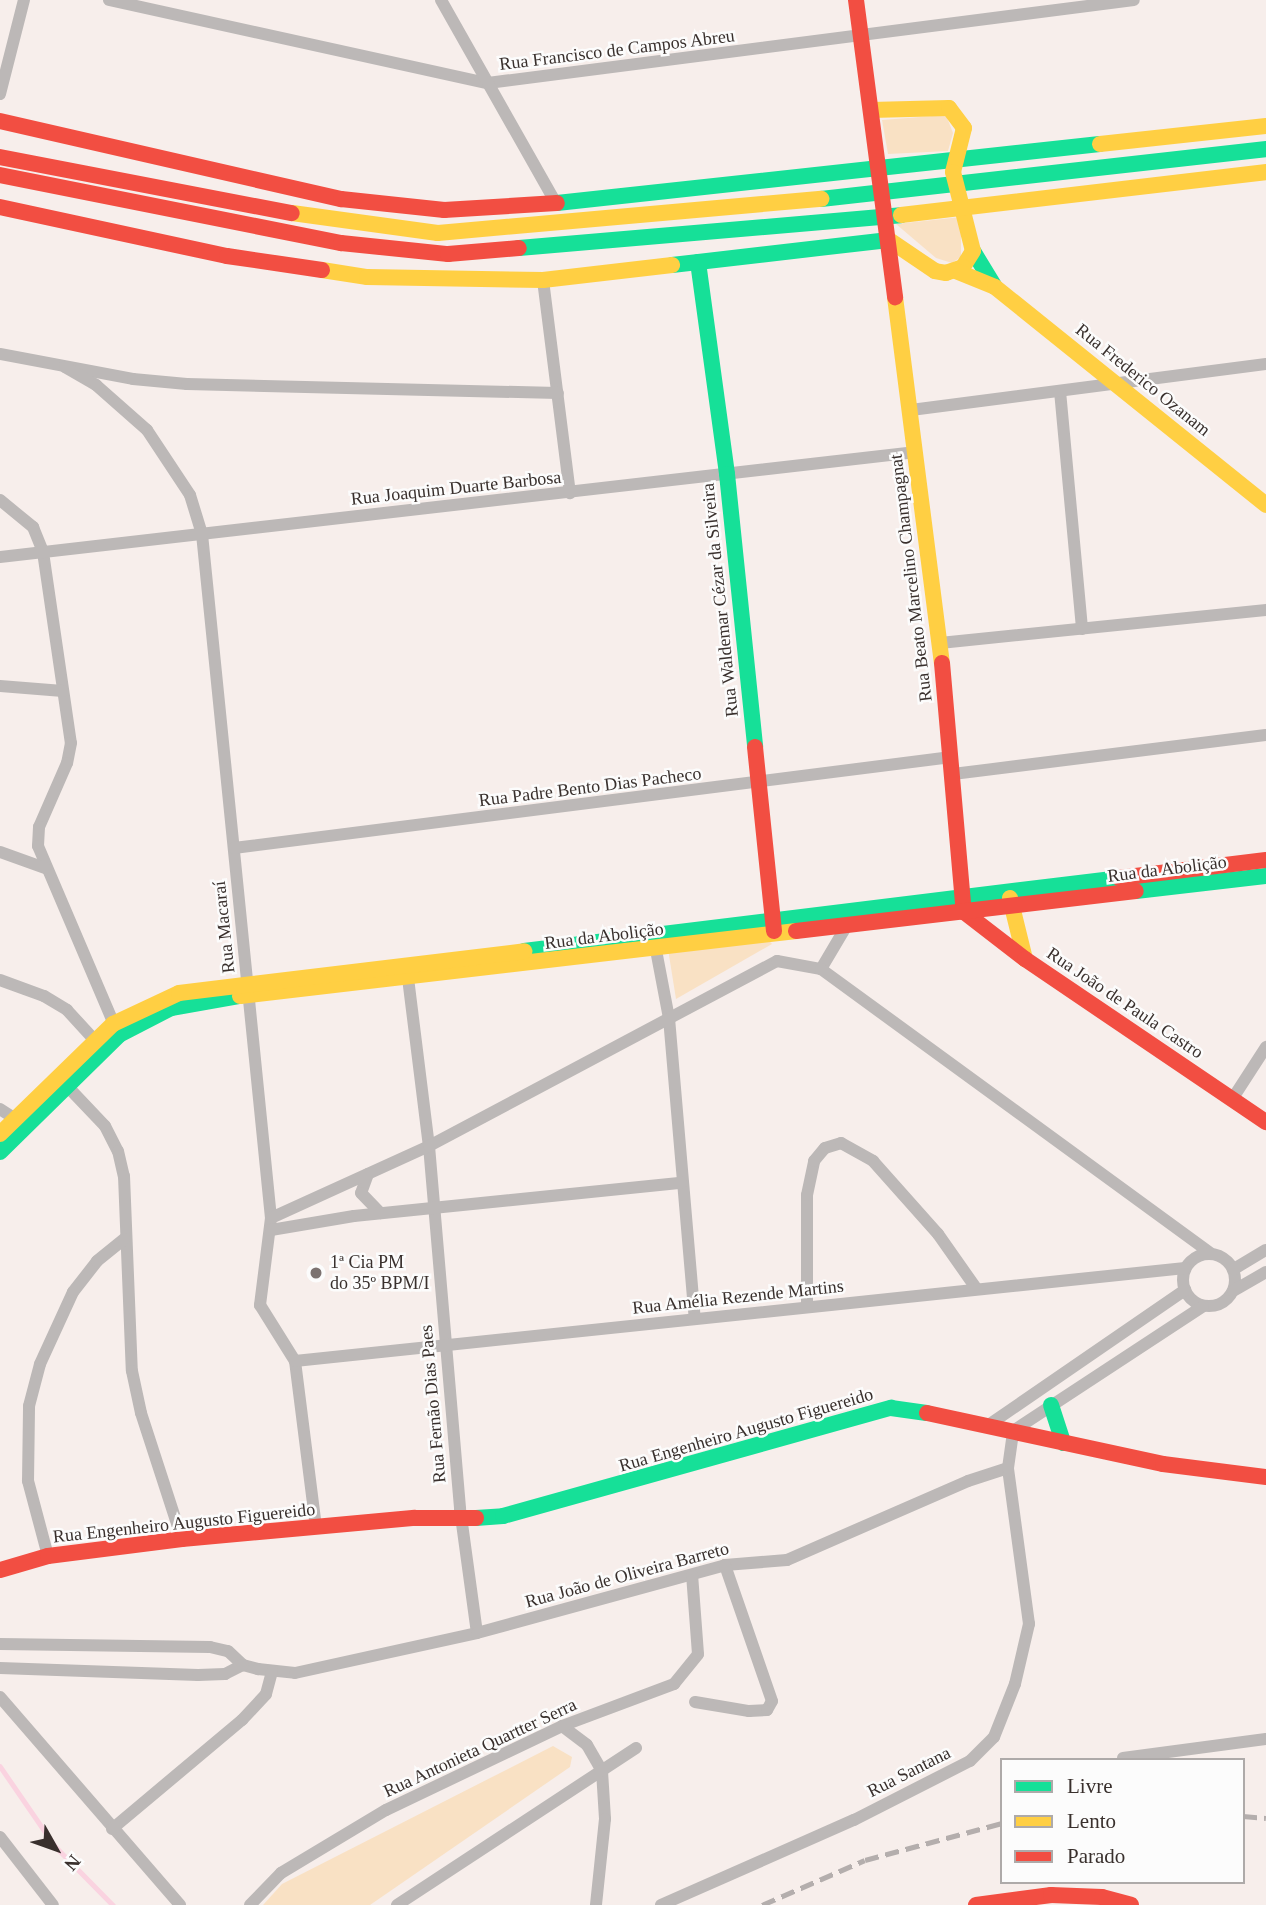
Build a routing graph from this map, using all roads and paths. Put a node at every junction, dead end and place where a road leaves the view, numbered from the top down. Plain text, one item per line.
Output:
1 (24, 0) edge
2 (109, 0) edge
3 (441, 0) edge
4 (856, 0) edge
5 (1134, 0) edge
6 (862, 38) junction
7 (488, 83) junction
8 (0, 94) edge
9 (871, 110) junction
10 (0, 121) edge
11 (1266, 126) edge
12 (1266, 149) edge
13 (0, 157) edge
14 (955, 160) junction
15 (879, 167) junction
16 (1266, 172) edge
17 (0, 175) edge
18 (955, 185) junction
19 (883, 194) junction
20 (556, 203) junction
21 (0, 207) edge
22 (962, 207) junction
23 (886, 217) junction
24 (889, 240) junction
25 (973, 251) junction
26 (919, 261) junction
27 (698, 262) junction
28 (956, 271) junction
29 (894, 274) junction
30 (543, 280) junction
31 (995, 287) junction
32 (0, 354) edge
33 (1266, 364) edge
34 (65, 367) junction
35 (1121, 384) junction
36 (1060, 391) junction
37 (558, 393) junction
38 (911, 410) junction
39 (916, 452) junction
40 (727, 474) junction
41 (570, 493) junction
42 (0, 500) edge
43 (1266, 505) edge
44 (202, 534) junction
45 (43, 552) junction
46 (0, 557) edge
47 (1266, 610) edge
48 (1082, 629) junction
49 (940, 643) junction
50 (0, 686) edge
51 (63, 691) junction
52 (1266, 736) edge
53 (952, 766) junction
54 (757, 784) junction
55 (234, 848) junction
56 (0, 852) edge
57 (1266, 860) edge
58 (45, 868) junction
59 (1266, 876) edge
60 (963, 895) junction
61 (1010, 898) junction
62 (964, 912) junction
63 (847, 925) junction
64 (773, 928) junction
65 (656, 950) junction
66 (1024, 959) junction
67 (821, 969) junction
68 (407, 971) junction
69 (0, 980) edge
70 (248, 988) junction
71 (669, 1018) junction
72 (116, 1030) junction
73 (99, 1045) junction
74 (1266, 1047) edge
75 (67, 1086) junction
76 (1233, 1098) junction
77 (13, 1117) edge
78 (1266, 1122) edge
79 (0, 1134) edge
80 (429, 1146) junction
81 (0, 1152) edge
82 (368, 1173) junction
83 (681, 1183) junction
84 (434, 1209) junction
85 (380, 1213) junction
86 (271, 1224) junction
87 (124, 1238) junction
88 (1266, 1250) edge
89 (1210, 1253) junction
90 (1185, 1268) junction
91 (1234, 1269) junction
92 (1266, 1272) edge
93 (976, 1288) junction
94 (1185, 1290) junction
95 (1233, 1291) junction
96 (1203, 1306) junction
97 (807, 1307) junction
98 (695, 1320) junction
99 (446, 1345) junction
100 (295, 1361) junction
101 (1051, 1405) junction
102 (990, 1424) junction
103 (1013, 1431) junction
104 (1063, 1443) junction
105 (1008, 1468) junction
106 (1266, 1477) edge
107 (461, 1514) junction
108 (316, 1528) junction
109 (182, 1539) junction
110 (48, 1556) junction
111 (725, 1565) junction
112 (0, 1570) edge
113 (692, 1575) junction
114 (477, 1633) junction
115 (0, 1644) edge
116 (243, 1665) junction
117 (0, 1668) edge
118 (272, 1672) junction
119 (0, 1697) edge
120 (695, 1702) dead end
121 (562, 1726) junction
122 (1266, 1739) edge
123 (636, 1748) dead end
124 (1123, 1758) edge
125 (601, 1771) junction
126 (112, 1829) junction
127 (0, 1837) edge
128 (53, 1905) edge
129 (180, 1905) edge
130 (250, 1905) edge
131 (397, 1905) edge
132 (596, 1905) edge
133 (661, 1905) edge
134 (976, 1905) edge
135 (1131, 1905) edge

1 - 8 street
2 - 7 street, Rua Francisco de Campos Abreu
3 - 7 street
4 - 6 main road
5 - 6 street, Rua Francisco de Campos Abreu
6 - 7 street, Rua Francisco de Campos Abreu
6 - 9 main road
7 - 20 street
9 - 14 main road, Rua Frederico Ozanam
9 - 15 main road
10 - 20 main road
11 - 14 main road
12 - 18 main road
13 - 19 main road
14 - 15 main road
14 - 18 main road, Rua Frederico Ozanam
15 - 19 main road
15 - 20 main road
16 - 22 main road
17 - 23 main road
18 - 19 main road
18 - 22 main road, Rua Frederico Ozanam
19 - 23 main road
21 - 30 main road
22 - 23 main road
22 - 25 main road, Rua Frederico Ozanam
23 - 24 main road
24 - 26 main road, Rua Frederico Ozanam
24 - 27 main road
24 - 29 main road, Rua Beato Marcelino Champagnat
25 - 28 main road
25 - 31 main road, Rua Frederico Ozanam
26 - 28 main road, Rua Frederico Ozanam
26 - 29 main road
27 - 30 main road
27 - 40 main road, Rua Waldemar Cézar da Silveira
28 - 31 main road, Rua Frederico Ozanam
29 - 38 main road, Rua Beato Marcelino Champagnat
30 - 37 street
31 - 35 main road, Rua Frederico Ozanam
32 - 34 street
33 - 35 street
34 - 37 street
34 - 44 street, Rua Macaraí
35 - 36 street
35 - 43 main road, Rua Frederico Ozanam
36 - 38 street
36 - 48 street
37 - 41 street
38 - 39 main road, Rua Beato Marcelino Champagnat
39 - 40 street, Rua Joaquim Duarte Barbosa
39 - 49 main road, Rua Beato Marcelino Champagnat
40 - 41 street, Rua Joaquim Duarte Barbosa
40 - 54 main road, Rua Waldemar Cézar da Silveira
41 - 44 street, Rua Joaquim Duarte Barbosa
42 - 45 street
44 - 45 street, Rua Joaquim Duarte Barbosa
44 - 55 street, Rua Macaraí
45 - 46 street, Rua Joaquim Duarte Barbosa
45 - 51 street
47 - 48 street
48 - 49 street
49 - 53 main road, Rua Beato Marcelino Champagnat
50 - 51 street
51 - 58 street
52 - 53 street, Rua Padre Bento Dias Pacheco
53 - 54 street, Rua Padre Bento Dias Pacheco
53 - 60 main road, Rua Beato Marcelino Champagnat
54 - 55 street, Rua Padre Bento Dias Pacheco
54 - 64 main road, Rua Waldemar Cézar da Silveira
55 - 70 street, Rua Macaraí
56 - 58 street
57 - 61 main road, Rua da Abolição
58 - 72 street
59 - 61 main road, Rua da Abolição
60 - 61 main road, Rua da Abolição
60 - 62 main road, Rua Beato Marcelino Champagnat
60 - 64 main road, Rua da Abolição
61 - 62 main road, Rua da Abolição
61 - 66 main road
62 - 63 main road, Rua da Abolição
62 - 66 main road, Rua João de Paula Castro
63 - 64 main road, Rua da Abolição
63 - 67 street
64 - 65 main road, Rua da Abolição
64 - 68 main road, Rua da Abolição
65 - 68 main road, Rua da Abolição
65 - 71 street
66 - 76 main road, Rua João de Paula Castro
67 - 71 street
67 - 89 street
68 - 70 main road, Rua da Abolição
68 - 80 street, Rua Fernão Dias Paes
69 - 73 street
70 - 72 main road, Rua da Abolição
70 - 86 street, Rua Macaraí
71 - 80 street
71 - 83 street
72 - 73 main road, Rua da Abolição
73 - 75 main road, Rua da Abolição
73 - 77 main road, Rua da Abolição
74 - 76 street
75 - 77 main road, Rua da Abolição
75 - 87 street
76 - 78 main road, Rua João de Paula Castro
77 - 79 main road, Rua da Abolição
77 - 81 main road, Rua da Abolição
80 - 82 street
80 - 84 street, Rua Fernão Dias Paes
82 - 85 street
82 - 86 street
83 - 84 street
83 - 98 street
84 - 85 street
84 - 99 street, Rua Fernão Dias Paes
85 - 86 street
86 - 100 street, Rua Macaraí
87 - 109 street
87 - 110 street
88 - 91 street
89 - 90 street
89 - 91 street
90 - 93 street, Rua Amélia Rezende Martins
90 - 94 street
91 - 95 street
92 - 95 street
93 - 97 street, Rua Amélia Rezende Martins
93 - 97 street
94 - 96 street
94 - 102 street
95 - 96 street
96 - 101 street
97 - 98 street, Rua Amélia Rezende Martins
98 - 99 street, Rua Amélia Rezende Martins
99 - 100 street, Rua Amélia Rezende Martins
99 - 107 street, Rua Fernão Dias Paes
100 - 108 street, Rua Macaraí
101 - 103 street
101 - 104 main road
102 - 103 main road, Rua Engenheiro Augusto Figuereido
102 - 107 main road, Rua Engenheiro Augusto Figuereido
103 - 104 main road, Rua Engenheiro Augusto Figuereido
103 - 105 street, Rua Santana
104 - 106 main road, Rua Engenheiro Augusto Figuereido
105 - 111 street, Rua João de Oliveira Barreto
105 - 133 street, Rua Santana
107 - 108 main road, Rua Engenheiro Augusto Figuereido
107 - 114 street, Rua Fernão Dias Paes
108 - 109 main road, Rua Engenheiro Augusto Figuereido
109 - 110 main road, Rua Engenheiro Augusto Figuereido
110 - 112 main road, Rua Engenheiro Augusto Figuereido
111 - 113 street, Rua João de Oliveira Barreto
111 - 120 street
113 - 114 street, Rua João de Oliveira Barreto
113 - 121 street, Rua Antonieta Quartter Serra
114 - 118 street, Rua João de Oliveira Barreto
115 - 116 street, Rua João de Oliveira Barreto
116 - 117 street, Rua João de Oliveira Barreto
116 - 118 street, Rua João de Oliveira Barreto
118 - 126 street
119 - 126 street
121 - 125 street
121 - 130 street, Rua Antonieta Quartter Serra
122 - 124 street
123 - 125 street
125 - 131 street
125 - 132 street
126 - 129 street
127 - 128 street
134 - 135 main road

